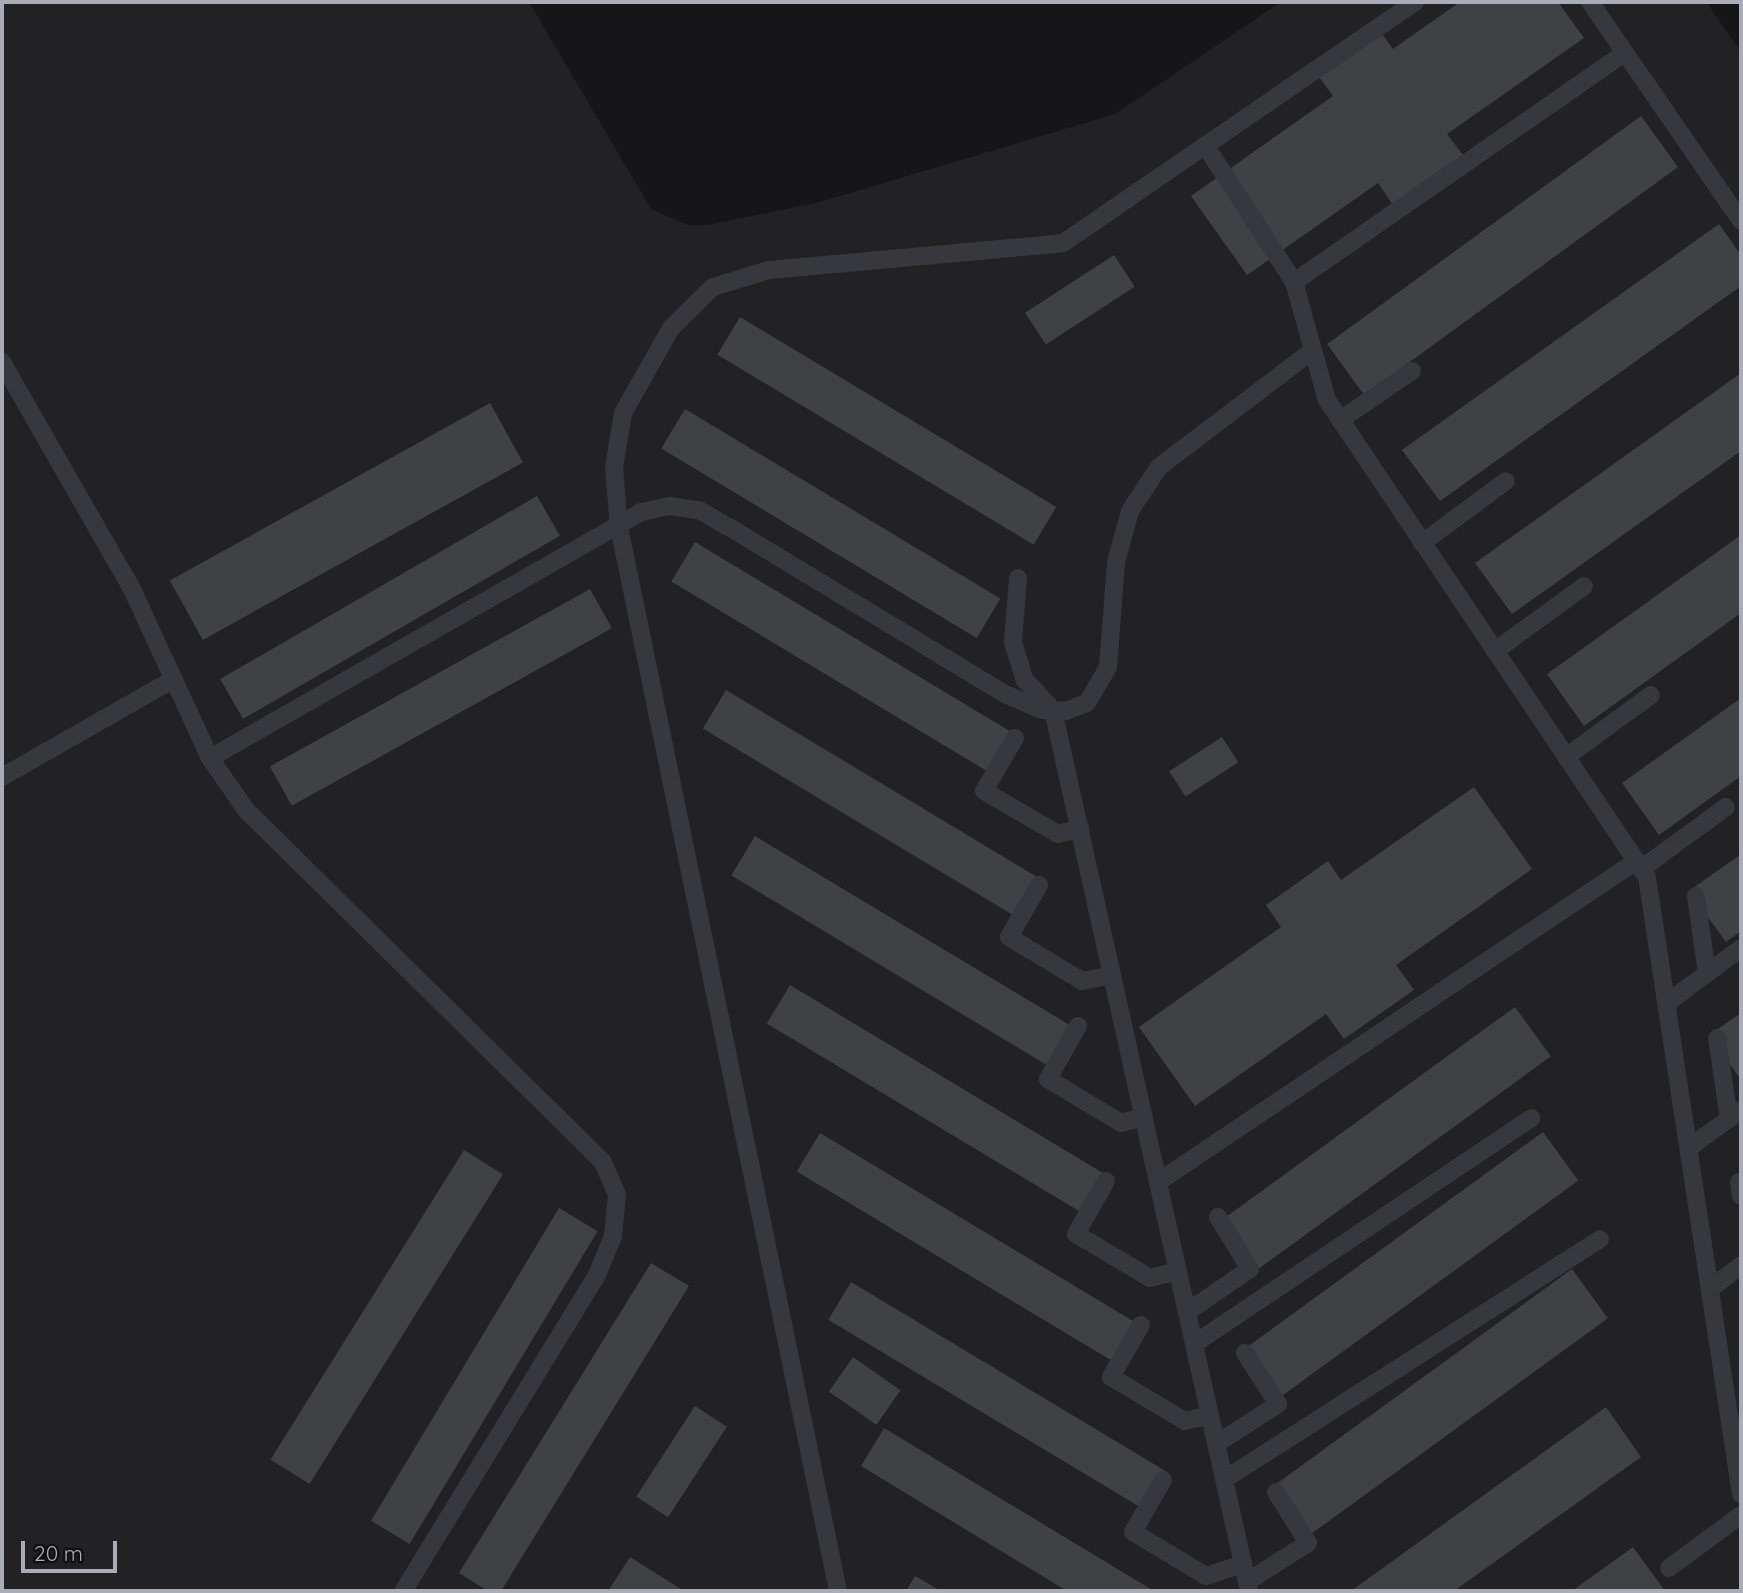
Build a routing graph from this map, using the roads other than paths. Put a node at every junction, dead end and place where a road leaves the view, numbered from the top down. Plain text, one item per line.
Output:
1 (1415, 2) edge
2 (1590, 2) edge
3 (1625, 52) junction
4 (1205, 145) junction
5 (1741, 221) edge
6 (1294, 282) junction
7 (1313, 350) junction
8 (2, 362) edge
9 (1412, 371) dead end
10 (1340, 420) junction
11 (1506, 481) dead end
12 (619, 527) junction
13 (1422, 543) junction
14 (1018, 578) dead end
15 (1584, 586) dead end
16 (1495, 651) junction
17 (174, 679) junction
18 (1651, 695) dead end
19 (1053, 710) junction
20 (1015, 738) dead end
21 (1566, 757) junction
22 (210, 758) junction
23 (2, 776) edge
24 (1726, 807) dead end
25 (1080, 829) junction
26 (1639, 865) junction
27 (1039, 885) dead end
28 (1696, 896) dead end
29 (1741, 948) edge
30 (1707, 973) junction
31 (1112, 975) junction
32 (1667, 1003) junction
33 (1078, 1026) dead end
34 (1717, 1038) dead end
35 (1735, 1114) edge
36 (1144, 1117) junction
37 (1531, 1118) dead end
38 (1690, 1147) junction
39 (1107, 1181) dead end
40 (1158, 1182) junction
41 (1218, 1217) dead end
42 (1600, 1239) dead end
43 (1741, 1265) edge
44 (1178, 1271) junction
45 (1711, 1288) junction
46 (1187, 1312) junction
47 (1141, 1325) dead end
48 (1194, 1344) junction
49 (1245, 1353) dead end
50 (1210, 1415) junction
51 (1737, 1435) edge
52 (1216, 1444) junction
53 (1224, 1479) junction
54 (1163, 1480) dead end
55 (1276, 1492) dead end
56 (1741, 1494) edge
57 (1741, 1515) edge
58 (1669, 1568) dead end
59 (1247, 1579) edge
60 (403, 1591) edge
61 (838, 1591) edge

1 - 4 lane
2 - 3 lane
3 - 5 lane
3 - 6 lane
4 - 6 lane
4 - 12 lane
6 - 7 lane
7 - 10 lane
7 - 19 lane
8 - 17 lane
9 - 10 lane
10 - 13 lane
11 - 13 lane
12 - 19 lane
12 - 22 lane
12 - 61 lane
13 - 16 lane
14 - 19 lane
15 - 16 lane
16 - 21 lane
17 - 22 lane
17 - 23 lane
18 - 21 lane
19 - 25 lane
20 - 25 lane
21 - 26 lane
22 - 60 lane
24 - 26 lane
25 - 31 lane
26 - 32 lane
26 - 40 lane
27 - 31 lane
28 - 30 lane
29 - 30 lane
30 - 32 lane
31 - 36 lane
32 - 38 lane
33 - 36 lane
34 - 35 lane
35 - 38 lane
36 - 40 lane
37 - 48 lane
38 - 45 lane
39 - 44 lane
40 - 44 lane
41 - 46 lane
42 - 53 lane
43 - 45 lane
44 - 46 lane
45 - 51 lane
46 - 48 lane
47 - 50 lane
48 - 50 lane
49 - 52 lane
50 - 52 lane
51 - 56 lane
52 - 53 lane
53 - 59 lane
54 - 59 lane
55 - 59 lane
57 - 58 lane

